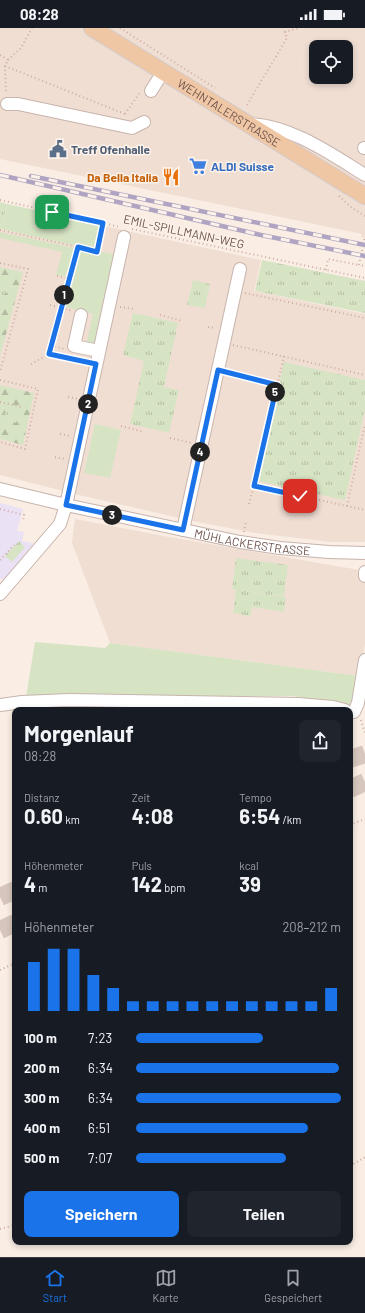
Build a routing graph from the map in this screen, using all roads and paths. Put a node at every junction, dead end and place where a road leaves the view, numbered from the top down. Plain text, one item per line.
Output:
1 (32, 28) edge
2 (92, 28) edge
3 (120, 28) edge
4 (298, 28) edge
5 (0, 55) edge
6 (8, 60) junction
7 (5, 66) junction
8 (163, 72) junction
9 (215, 87) dead end
10 (146, 90) joint
11 (7, 104) joint
12 (247, 105) dead end
13 (125, 114) junction
14 (144, 122) dead end
15 (248, 124) junction
16 (118, 125) junction
17 (365, 175) edge
18 (365, 196) edge
19 (0, 200) edge
20 (103, 223) junction
21 (0, 230) edge
22 (124, 237) dead end
23 (78, 247) junction
24 (360, 260) dead end
25 (0, 263) edge
26 (359, 265) junction
27 (365, 266) edge
28 (240, 269) dead end
29 (326, 270) junction
30 (57, 276) dead end
31 (365, 278) edge
32 (68, 280) junction
33 (236, 291) junction
34 (50, 305) dead end
35 (110, 305) junction
36 (60, 308) junction
37 (134, 309) dead end
38 (78, 313) joint
39 (160, 315) dead end
40 (365, 318) edge
41 (182, 321) dead end
42 (224, 343) junction
43 (51, 345) junction
44 (68, 350) dead end
45 (99, 351) junction
46 (49, 354) junction
47 (284, 356) junction
48 (31, 364) dead end
49 (96, 364) junction
50 (218, 370) junction
51 (0, 372) edge
52 (365, 375) edge
53 (0, 380) edge
54 (277, 385) junction
55 (0, 402) edge
56 (22, 407) dead end
57 (365, 424) edge
58 (121, 426) dead end
59 (144, 432) dead end
60 (170, 438) dead end
61 (0, 442) edge
62 (202, 445) junction
63 (254, 486) junction
64 (0, 489) edge
65 (249, 504) dead end
66 (66, 505) junction
67 (347, 506) junction
68 (0, 509) edge
69 (365, 510) edge
70 (23, 521) dead end
71 (246, 521) dead end
72 (183, 530) junction
73 (244, 532) dead end
74 (14, 545) dead end
75 (365, 553) edge
76 (0, 560) edge
77 (365, 572) edge
78 (365, 576) edge
79 (0, 594) edge
80 (365, 660) edge
81 (0, 705) edge
82 (333, 707) edge
83 (353, 711) edge
84 (353, 715) edge
85 (365, 733) edge
86 (365, 819) edge
87 (353, 824) edge
88 (12, 964) edge
89 (0, 970) edge
90 (365, 1157) edge
91 (353, 1164) edge
92 (12, 1227) edge
93 (0, 1229) edge

1 - 6 path
2 - 8 main road, WEHNTALERSTRASSE
3 - 9 path
4 - 12 path
5 - 6 path
6 - 7 path
7 - 11 path
7 - 13 path
8 - 10 street
8 - 15 main road, WEHNTALERSTRASSE
10 - 13 path
11 - 16 street
13 - 16 path
14 - 16 street
15 - 17 street
15 - 18 main road, WEHNTALERSTRASSE
19 - 20 path, EMIL-SPILLMANN-WEG
20 - 23 path
20 - 29 path, EMIL-SPILLMANN-WEG
21 - 23 path
22 - 35 street
23 - 32 path
24 - 26 path
25 - 51 path
26 - 27 path
26 - 29 path
28 - 33 street
29 - 31 path, EMIL-SPILLMANN-WEG
30 - 32 path
32 - 36 path
33 - 40 path
33 - 42 street
34 - 36 path
35 - 37 path
35 - 45 street
36 - 38 path
36 - 43 path
38 - 45 street
39 - 41 path
42 - 47 path
42 - 50 street
43 - 44 path
43 - 46 path
45 - 49 street
46 - 48 path
46 - 49 path
47 - 52 path
47 - 54 path
49 - 66 street
50 - 54 path
50 - 62 street
53 - 61 path
54 - 63 path
55 - 56 path
57 - 67 path
58 - 59 path
60 - 62 path
62 - 72 street
63 - 65 path
63 - 67 path
64 - 66 street, MÜHLACKERSTRASSE
66 - 72 street, MÜHLACKERSTRASSE
66 - 79 street
67 - 69 path
68 - 70 path
71 - 73 path
72 - 75 street, MÜHLACKERSTRASSE
74 - 76 path
77 - 78 street
80 - 83 street
81 - 82 street
84 - 85 path
86 - 87 path
88 - 89 path
90 - 91 path
92 - 93 path

